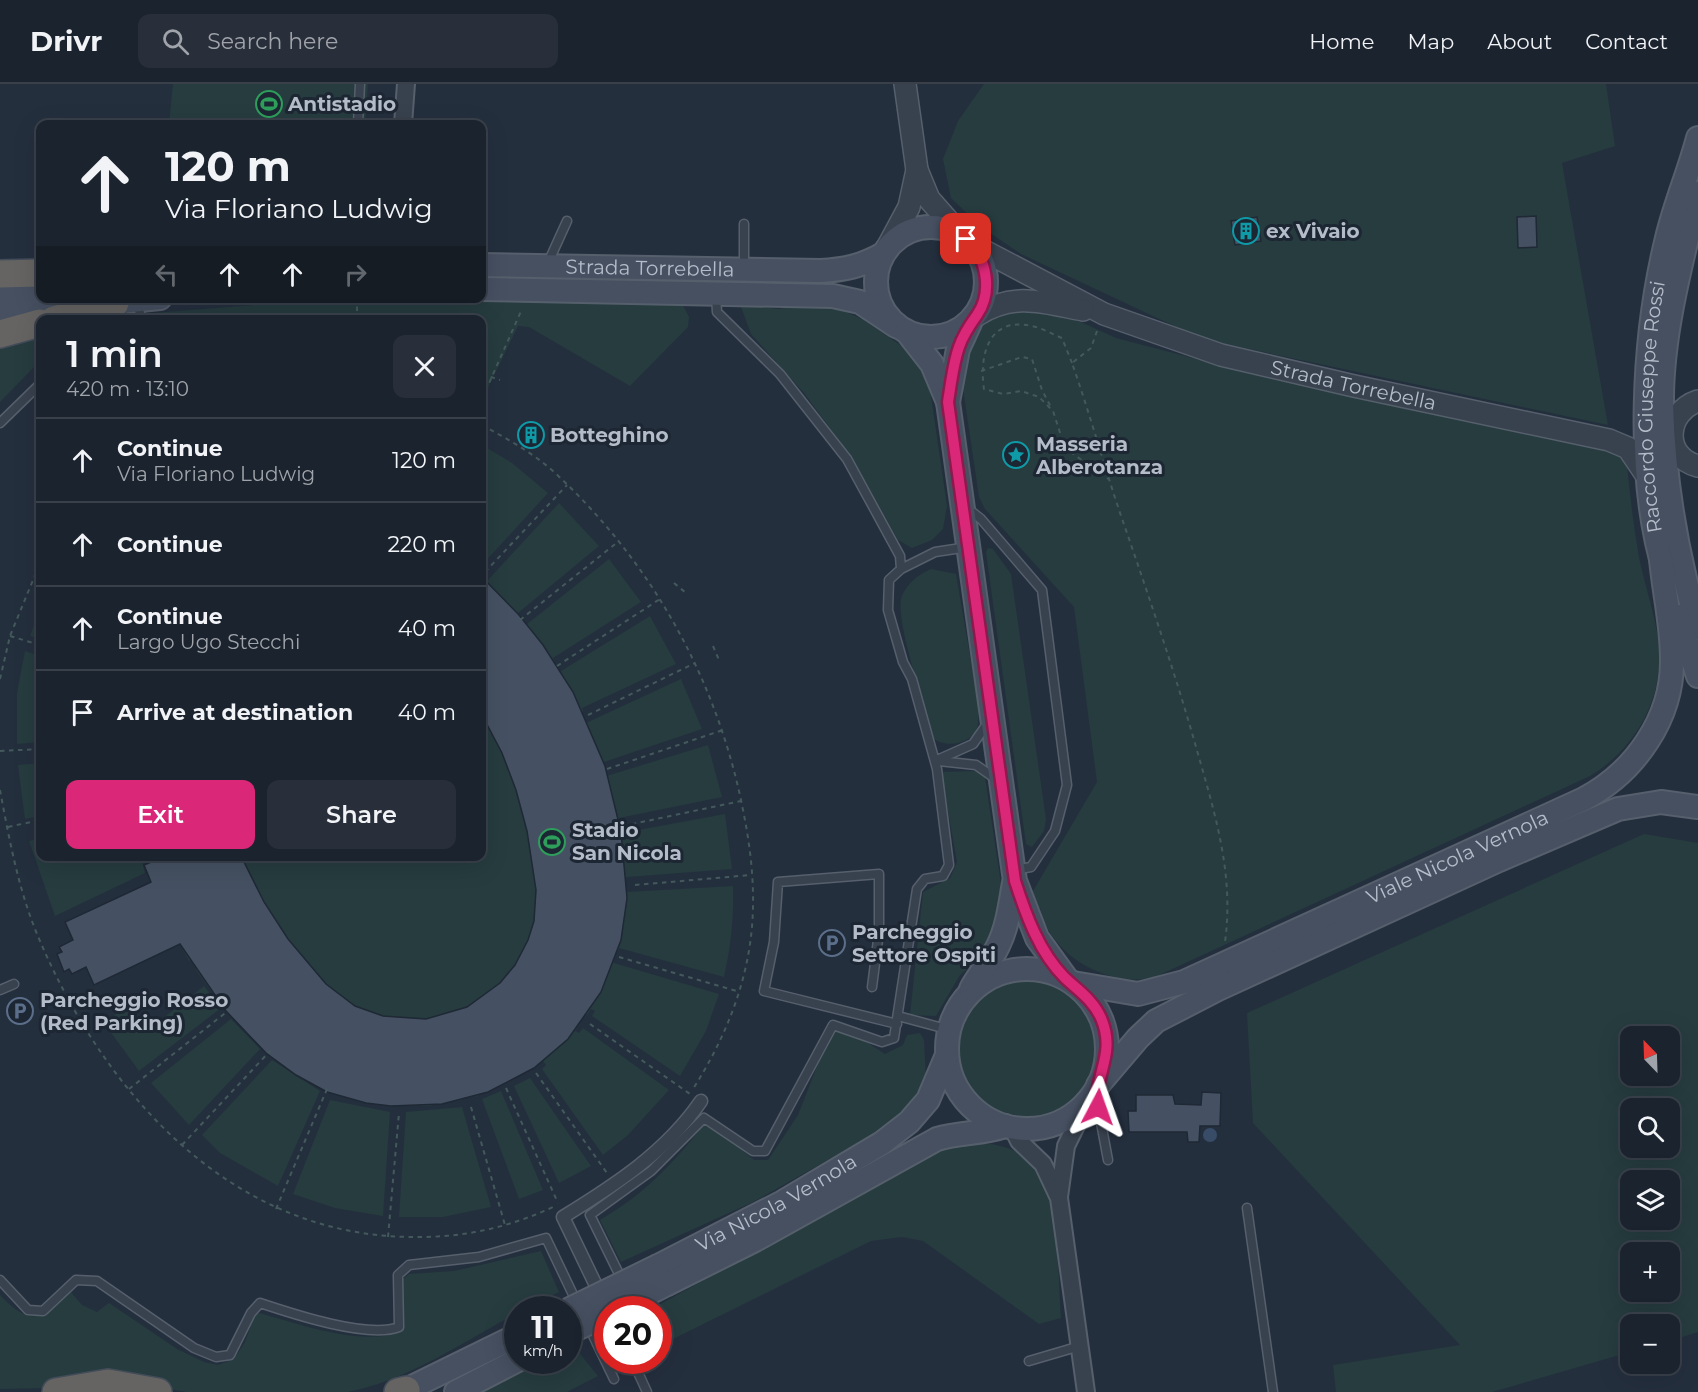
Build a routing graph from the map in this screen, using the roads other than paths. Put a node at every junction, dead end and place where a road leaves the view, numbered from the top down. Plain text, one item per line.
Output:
1 (360, 84) edge
2 (406, 84) edge
3 (905, 84) edge
4 (358, 120) edge
5 (403, 120) edge
6 (1698, 141) edge
7 (917, 170) junction
8 (1698, 193) edge
9 (567, 220) dead end
10 (744, 224) dead end
11 (966, 239) junction
12 (885, 251) junction
13 (486, 265) edge
14 (547, 266) junction
15 (744, 270) junction
16 (36, 273) edge
17 (0, 274) edge
18 (36, 289) edge
19 (486, 290) edge
20 (0, 292) edge
21 (716, 293) junction
22 (146, 303) edge
23 (131, 308) edge
24 (0, 314) edge
25 (1104, 314) junction
26 (86, 315) edge
27 (973, 319) junction
28 (36, 324) edge
29 (901, 329) junction
30 (0, 334) edge
31 (36, 388) edge
32 (1698, 401) edge
33 (948, 402) junction
34 (1654, 407) junction
35 (0, 423) edge
36 (1672, 437) junction
37 (1609, 440) junction
38 (1667, 463) junction
39 (1698, 466) edge
40 (1649, 479) junction
41 (962, 503) junction
42 (968, 547) junction
43 (1661, 559) junction
44 (901, 569) junction
45 (1698, 628) edge
46 (1698, 676) edge
47 (992, 717) junction
48 (935, 761) junction
49 (1001, 785) junction
50 (1698, 807) edge
51 (1014, 876) junction
52 (1069, 981) junction
53 (14, 984) dead end
54 (872, 987) dead end
55 (0, 990) edge
56 (967, 996) junction
57 (897, 1020) junction
58 (950, 1029) junction
59 (947, 1055) junction
60 (1094, 1092) junction
61 (701, 1101) dead end
62 (1008, 1126) junction
63 (1108, 1160) dead end
64 (1059, 1198) junction
65 (1247, 1208) dead end
66 (663, 1275) junction
67 (0, 1280) edge
68 (600, 1296) edge
69 (629, 1296) edge
70 (635, 1296) edge
71 (582, 1305) edge
72 (504, 1342) edge
73 (1080, 1346) junction
74 (1029, 1361) dead end
75 (504, 1366) edge
76 (639, 1374) edge
77 (614, 1379) dead end
78 (402, 1391) edge
79 (56, 1392) edge
80 (158, 1392) edge
81 (456, 1392) edge
82 (647, 1392) edge
83 (1086, 1392) edge
84 (1274, 1392) edge

1 - 4 lane
2 - 5 street
3 - 7 street
6 - 34 main road, Raccordo Giuseppe Rossi
7 - 11 street
7 - 12 street
8 - 34 main road
9 - 14 lane
10 - 15 lane
11 - 12 main road
11 - 25 street
11 - 27 main road
12 - 15 main road, Strada Torrebella
12 - 29 main road
13 - 14 main road, Strada Torrebella
14 - 15 main road, Strada Torrebella
16 - 17 highway
18 - 20 main road
19 - 21 main road, Strada Torrebella
21 - 29 main road, Strada Torrebella
21 - 44 lane
22 - 23 main road
23 - 24 main road
23 - 26 highway
25 - 27 street
25 - 37 street, Strada Torrebella
27 - 29 main road
27 - 33 main road
28 - 30 highway
29 - 33 main road
31 - 35 lane
32 - 36 street
33 - 41 main road
34 - 36 main road
34 - 37 street
34 - 38 main road
34 - 40 main road, Raccordo Giuseppe Rossi
36 - 38 main road
36 - 39 street
37 - 40 street, Strada Torrebella
38 - 45 main road
40 - 43 main road, Raccordo Giuseppe Rossi
41 - 42 main road
41 - 51 lane
42 - 44 lane
42 - 47 main road
43 - 46 main road, Raccordo Giuseppe Rossi
43 - 52 main road, Viale Nicola Vernola
44 - 48 lane
47 - 48 lane
47 - 49 main road
48 - 49 lane
48 - 57 lane
49 - 51 main road
50 - 60 main road, Viale Nicola Vernola
51 - 52 main road
51 - 56 main road
52 - 56 main road
52 - 60 main road
53 - 55 lane
54 - 57 lane
56 - 58 main road
57 - 58 lane
57 - 69 lane
58 - 59 main road
59 - 62 main road
59 - 66 main road, Via Nicola Vernola
60 - 62 main road
60 - 63 lane
60 - 64 street
61 - 68 street
62 - 64 street
62 - 66 main road, Via Nicola Vernola
64 - 73 street
65 - 84 lane
66 - 70 main road, Via Nicola Vernola, bridge
66 - 71 main road, Via Nicola Vernola, bridge
67 - 77 lane
72 - 78 main road
73 - 74 lane
73 - 83 street
75 - 81 main road
76 - 82 lane
79 - 80 highway

